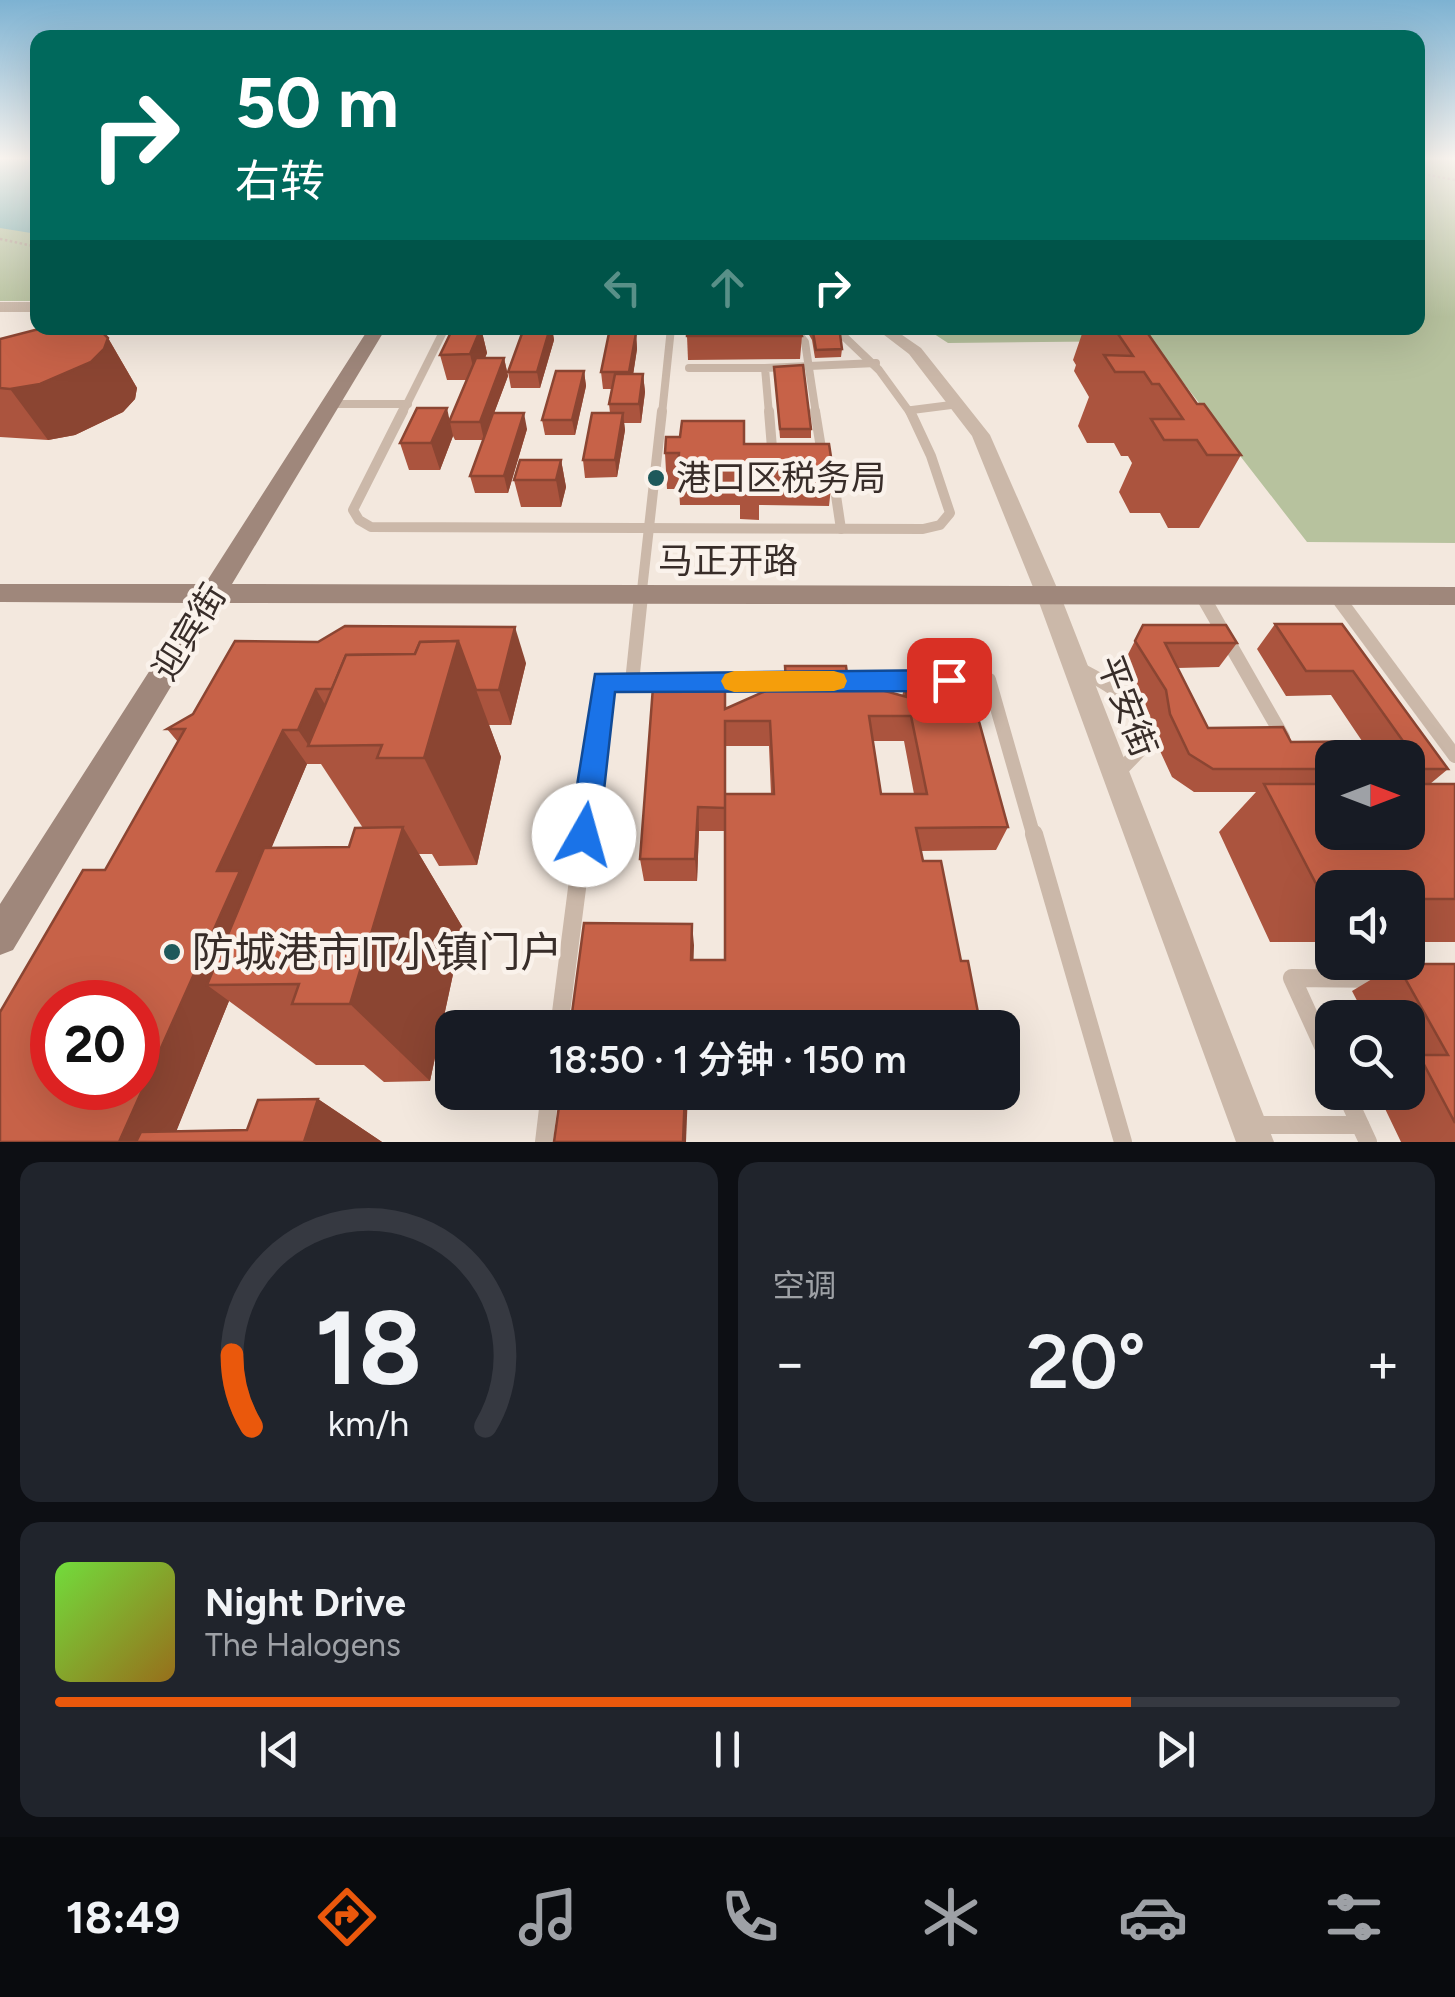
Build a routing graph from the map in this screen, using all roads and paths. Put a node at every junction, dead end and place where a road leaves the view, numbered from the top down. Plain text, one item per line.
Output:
1 (0, 239) edge
2 (30, 245) edge
3 (0, 308) edge
4 (30, 308) edge
5 (374, 335) edge
6 (442, 335) edge
7 (670, 335) edge
8 (800, 335) edge
9 (843, 335) edge
10 (892, 335) edge
11 (876, 363) junction
12 (690, 368) dead end
13 (765, 368) junction
14 (809, 368) junction
15 (330, 404) junction
16 (408, 404) junction
17 (959, 404) junction
18 (912, 410) junction
19 (659, 446) junction
20 (675, 447) edge
21 (757, 448) edge
22 (772, 448) junction
23 (788, 448) edge
24 (805, 448) edge
25 (821, 448) junction
26 (650, 528) junction
27 (841, 529) junction
28 (0, 594) edge
29 (213, 594) junction
30 (641, 596) junction
31 (1455, 596) edge
32 (1048, 597) junction
33 (1203, 597) junction
34 (1338, 598) junction
35 (1075, 667) junction
36 (632, 682) junction
37 (1290, 748) edge
38 (1455, 756) edge
39 (1116, 775) junction
40 (0, 936) edge
41 (1315, 978) edge
42 (561, 1010) edge
43 (1315, 1029) edge
44 (548, 1110) edge
45 (1353, 1110) edge
46 (1252, 1134) edge
47 (1364, 1134) edge
48 (544, 1142) edge
49 (1123, 1142) edge

1 - 2 path
3 - 4 street
5 - 15 main road, 迎宾街
6 - 16 lane
7 - 19 lane
8 - 14 lane
9 - 11 lane
10 - 17 street, 平安街
11 - 14 lane
11 - 18 lane
12 - 13 lane
13 - 14 lane
13 - 22 lane
14 - 25 lane
15 - 16 lane
15 - 29 main road, 迎宾街
16 - 26 lane
17 - 18 lane
17 - 32 street, 平安街
18 - 27 lane
19 - 20 lane
19 - 26 lane
21 - 22 lane
22 - 23 lane
24 - 25 lane
25 - 27 lane
26 - 27 lane
26 - 30 lane
28 - 29 main road, 马正开路
29 - 30 main road, 马正开路
29 - 40 main road, 迎宾街
30 - 32 main road, 马正开路
30 - 36 lane
31 - 34 main road, 马正开路
32 - 33 main road, 马正开路
32 - 35 street, 平安街
33 - 34 main road, 马正开路
33 - 37 lane
34 - 38 lane
35 - 39 street, 平安街
35 - 39 lane
36 - 42 lane
36 - 49 lane
39 - 46 street, 平安街
41 - 43 lane
44 - 48 lane
45 - 47 lane
46 - 47 lane

